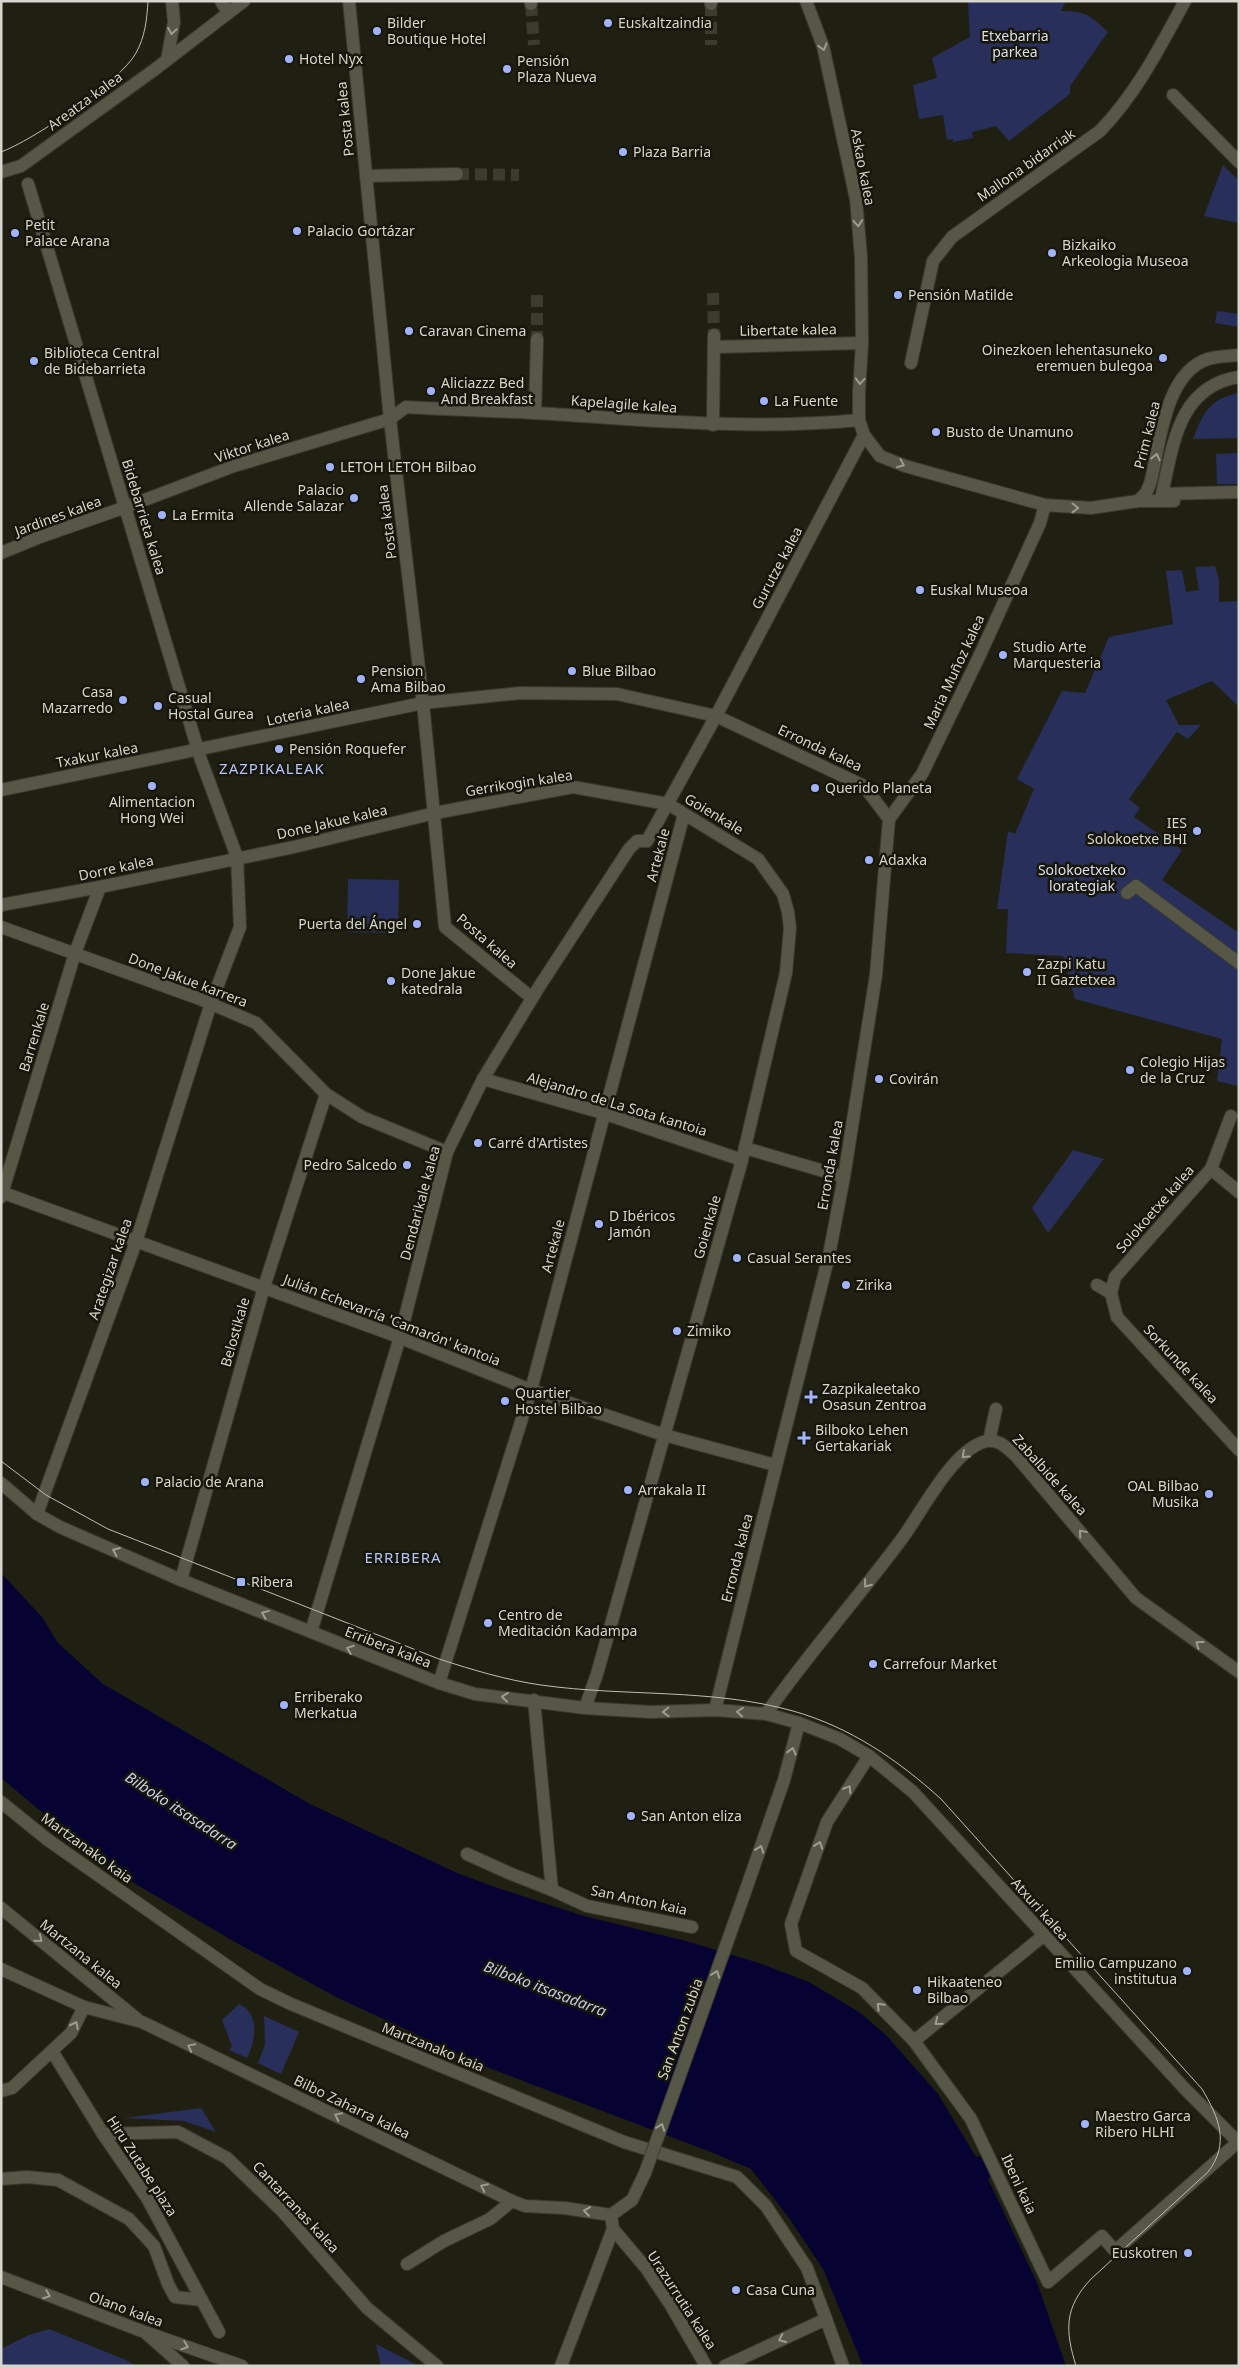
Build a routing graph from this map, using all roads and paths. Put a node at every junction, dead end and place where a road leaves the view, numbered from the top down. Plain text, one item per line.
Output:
1 (172, 1) edge
2 (221, 1) edge
3 (244, 1) edge
4 (349, 1) edge
5 (806, 1) edge
6 (1185, 1) edge
7 (228, 13) junction
8 (167, 60) junction
9 (1173, 94) dead end
10 (1239, 162) edge
11 (1, 172) edge
12 (457, 174) tunnel mouth
13 (366, 176) junction
14 (28, 184) dead end
15 (537, 339) tunnel mouth
16 (862, 343) junction
17 (1239, 355) edge
18 (912, 363) dead end
19 (1239, 377) edge
20 (535, 413) junction
21 (390, 419) junction
22 (860, 420) junction
23 (713, 425) junction
24 (864, 435) junction
25 (1239, 492) edge
26 (1239, 498) edge
27 (1138, 501) junction
28 (1045, 505) junction
29 (126, 507) junction
30 (1, 553) edge
31 (423, 703) junction
32 (716, 716) junction
33 (199, 750) junction
34 (1, 790) edge
35 (668, 804) junction
36 (435, 813) junction
37 (684, 814) junction
38 (889, 819) junction
39 (237, 857) junction
40 (100, 887) junction
41 (1127, 893) dead end
42 (1, 905) edge
43 (1, 927) edge
44 (75, 953) junction
45 (1239, 963) edge
46 (532, 998) junction
47 (211, 1003) junction
48 (483, 1079) junction
49 (326, 1094) junction
50 (603, 1113) junction
51 (1231, 1116) dead end
52 (447, 1152) junction
53 (743, 1154) junction
54 (1211, 1169) junction
55 (844, 1177) junction
56 (1239, 1192) edge
57 (2, 1193) edge
58 (136, 1242) junction
59 (1097, 1285) dead end
60 (264, 1287) junction
61 (1111, 1293) junction
62 (400, 1337) junction
63 (530, 1390) junction
64 (996, 1409) dead end
65 (664, 1435) junction
66 (989, 1441) junction
67 (1237, 1445) edge
68 (775, 1465) junction
69 (1, 1483) edge
70 (37, 1514) junction
71 (181, 1580) junction
72 (311, 1632) junction
73 (1239, 1672) edge
74 (439, 1683) junction
75 (534, 1700) junction
76 (585, 1708) junction
77 (715, 1710) junction
78 (766, 1714) junction
79 (799, 1723) junction
80 (869, 1756) junction
81 (1, 1802) edge
82 (466, 1854) dead end
83 (552, 1890) junction
84 (1, 1908) edge
85 (692, 1927) dead end
86 (1043, 1936) junction
87 (1, 1969) edge
88 (84, 2007) junction
89 (142, 2022) junction
90 (914, 2041) junction
91 (52, 2051) junction
92 (1, 2092) edge
93 (103, 2134) junction
94 (1237, 2139) edge
95 (1, 2179) edge
96 (512, 2201) junction
97 (611, 2215) junction
98 (612, 2229) junction
99 (406, 2264) dead end
100 (1, 2277) edge
101 (202, 2300) junction
102 (826, 2319) junction
103 (145, 2332) junction
104 (219, 2332) dead end
105 (183, 2366) edge
106 (242, 2366) edge
107 (438, 2366) edge
108 (561, 2366) edge
109 (706, 2366) edge
110 (726, 2366) edge
111 (843, 2366) edge

1 -> 8 street
2 - 7 street
3 - 7 street, Areatza kalea
4 - 13 street, Posta kalea
5 -> 16 street, Askao kalea
6 - 18 street, Mallona bidarriak
7 - 8 street, Areatza kalea
8 - 11 street, Areatza kalea
9 - 10 street
12 - 13 street
13 - 21 street, Posta kalea
14 - 29 street, Bidebarrieta kalea
15 - 20 street
16 -> 22 street, Askao kalea
16 - 23 street, Libertate kalea
27 -> 17 street, Prim kalea
19 - 25 street
20 - 21 street, Kapelagile kalea
20 - 23 street, Kapelagile kalea
21 - 29 street, Viktor kalea
21 - 31 street, Posta kalea
22 - 23 street, Kapelagile kalea
22 - 24 street, Askao kalea
24 -> 28 street
24 - 32 street, Gurutze kalea
26 - 27 street
28 -> 27 street
28 - 38 street, Maria Muñoz kalea
29 - 30 street, Jardines kalea
29 - 33 street, Bidebarrieta kalea
31 - 32 street, Loteria kalea
31 - 33 street, Loteria kalea
31 - 36 street, Posta kalea
32 - 35 street, Gurutze kalea
32 - 38 street, Erronda kalea
33 - 34 street, Txakur kalea
33 - 39 street, Bidebarrieta kalea
35 - 36 street, Gerrikogin kalea
35 - 37 street, Goienkale
35 - 46 street, Dendarikale kalea
36 - 39 street, Done Jakue kalea
36 - 46 street, Posta kalea
37 - 50 street, Artekale
37 - 53 street, Goienkale
38 - 55 street, Erronda kalea
39 - 40 street, Dorre kalea
39 - 47 street, Bidebarrieta kalea
40 - 42 street, Dorre kalea
40 - 44 street, Barrenkale
41 - 45 street
43 - 44 street, Done Jakue karrera
44 - 47 street, Done Jakue karrera
44 - 57 street, Barrenkale
46 - 48 street, Dendarikale kalea
47 - 49 street, Done Jakue karrera
47 - 58 street, Arategizar kalea
48 - 50 street, Alejandro de La Sota kantoia
48 - 52 street, Dendarikale kalea
49 - 52 street, Done Jakue karrera
49 - 60 street, Belostikale
50 - 53 street, Alejandro de La Sota kantoia
50 - 63 street, Artekale
51 - 54 street, Solokoetxe kalea
52 - 62 street, Dendarikale kalea
53 - 55 street, Alejandro de La Sota kantoia
53 - 65 street, Goienkale
54 - 56 street
54 - 61 street, Solokoetxe kalea
55 - 68 street, Erronda kalea
57 - 58 street, Julián Echevarría 'Camarón' kantoia
58 - 60 street, Julián Echevarría 'Camarón' kantoia
58 - 70 street, Arategizar kalea
59 - 61 street
60 - 62 street, Julián Echevarría 'Camarón' kantoia
60 - 71 street, Belostikale
61 - 67 street, Sorkunde kalea
62 - 63 street, Julián Echevarría 'Camarón' kantoia
62 - 72 street, Dendarikale kalea
63 - 65 street, Julián Echevarría 'Camarón' kantoia
63 - 74 street, Artekale
64 - 66 street
65 - 68 street, Julián Echevarría 'Camarón' kantoia
65 - 76 street, Goienkale
73 -> 66 street, Zabalbide kalea
66 -> 78 street, Zabalbide kalea
68 - 77 street, Erronda kalea
69 - 70 street, Erribera kalea
71 -> 70 street, Erribera kalea
72 -> 71 street, Erribera kalea
74 -> 72 street, Erribera kalea
75 -> 74 street, Erribera kalea
75 - 76 street, Erribera kalea
75 - 83 street
77 -> 76 street, Erribera kalea
78 -> 77 street, Erribera kalea
78 - 79 street, Erribera kalea
79 - 80 street, Atxuri kalea
97 -> 79 street, San Anton zubia, bridge
80 - 86 street, Atxuri kalea
90 -> 80 street, Ibeni kaia
81 - 102 street, Martzanako kaia
82 - 83 street, San Anton kaia
83 - 85 street, San Anton kaia
84 -> 89 street, Martzana kalea
86 -> 90 street
86 - 94 street, Atxuri kalea
87 - 88 street, Bilbo Zaharra kalea
88 - 89 street, Bilbo Zaharra kalea
91 -> 88 street
96 -> 89 street, Bilbo Zaharra kalea
90 - 94 street, Ibeni kaia
91 - 92 street
91 - 93 street, Hiru Zutabe plaza
93 - 101 street, Hiru Zutabe plaza
93 - 107 street, Cantarranas kalea
95 - 101 street
97 -> 96 street, Bilbo Zaharra kalea
96 - 99 street
97 - 98 street
98 - 108 street
98 - 109 street, Urazurrutia kalea
100 -> 103 street, Olano kalea
101 - 104 street, Hiru Zutabe plaza
102 -> 110 street
102 - 111 street, Martzanako kaia
103 - 105 street
103 -> 106 street, Olano kalea

